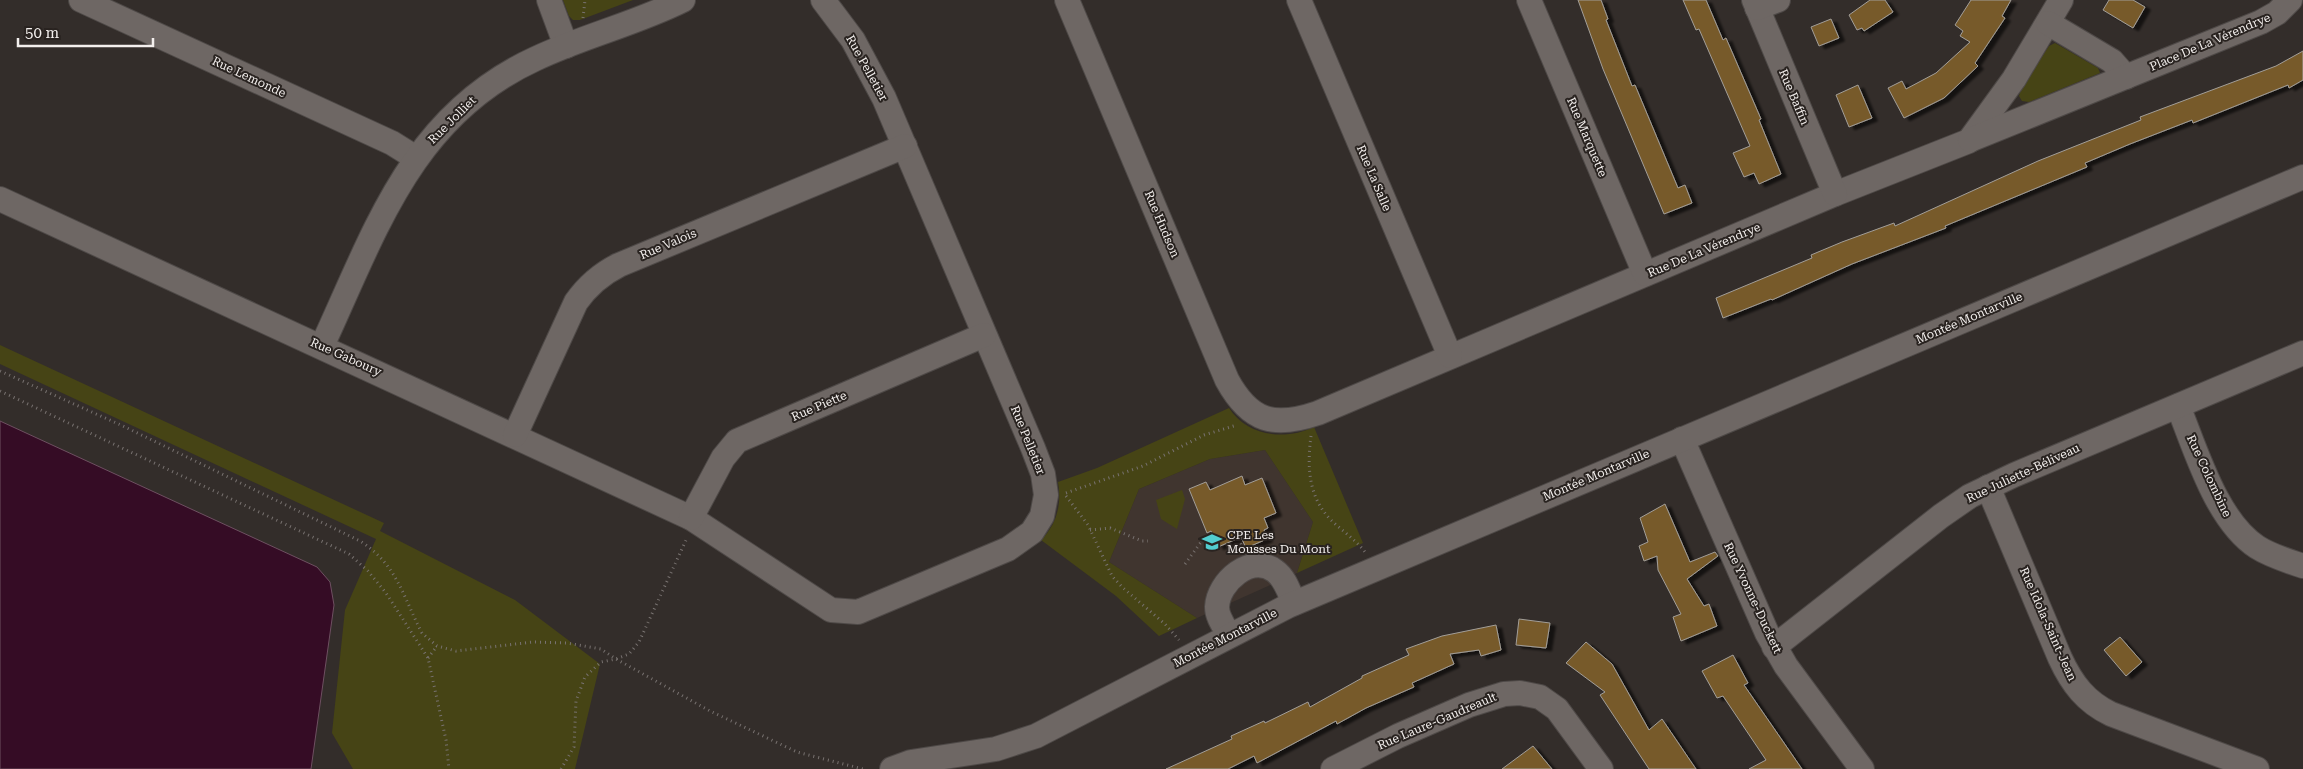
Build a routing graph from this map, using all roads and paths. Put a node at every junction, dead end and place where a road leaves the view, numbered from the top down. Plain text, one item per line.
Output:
1 (81, 0) edge
2 (549, 0) edge
3 (585, 0) edge
4 (683, 0) edge
5 (823, 0) edge
6 (1067, 0) edge
7 (1299, 0) edge
8 (1529, 0) edge
9 (2061, 0) edge
10 (2290, 0) edge
11 (1763, 3) edge
12 (584, 21) dead end
13 (2048, 23) junction
14 (566, 46) junction
15 (2126, 77) junction
16 (1969, 141) junction
17 (905, 146) junction
18 (416, 158) junction
19 (2303, 177) edge
20 (1835, 194) junction
21 (0, 199) edge
22 (1645, 274) junction
23 (984, 335) junction
24 (322, 346) junction
25 (2303, 353) edge
26 (1450, 356) junction
27 (0, 371) edge
28 (0, 390) edge
29 (2178, 406) junction
30 (1252, 413) junction
31 (1306, 417) junction
32 (515, 435) junction
33 (1682, 439) junction
34 (1988, 487) junction
35 (1055, 495) junction
36 (691, 518) junction
37 (1090, 530) junction
38 (1213, 535) dead end
39 (1148, 541) dead end
40 (1185, 564) dead end
41 (2303, 566) edge
42 (1373, 570) junction
43 (1294, 603) junction
44 (1229, 635) junction
45 (437, 646) junction
46 (1774, 647) junction
47 (1189, 655) junction
48 (428, 658) junction
49 (616, 659) junction
50 (450, 769) edge
51 (561, 769) edge
52 (863, 769) edge
53 (892, 769) edge
54 (1333, 769) edge
55 (1601, 769) edge
56 (1862, 769) edge
57 (2257, 769) edge

1 - 18 street, Rue Lemonde
2 - 14 street
3 - 12 path
4 - 14 street, Rue Jolliet
5 - 17 street, Rue Pelletier
6 - 30 street, Rue Hudson
7 - 26 street, Rue La Salle
8 - 22 street, Rue Marquette
9 - 13 street
10 - 15 street, Place De La Vérendrye
11 - 20 street, Rue Baffin
13 - 15 street
13 - 16 street
14 - 18 street, Rue Jolliet
15 - 16 street, Place De La Vérendrye
16 - 20 street, Rue De La Vérendrye
17 - 23 street, Rue Pelletier
17 - 32 street, Rue Valois
18 - 24 street, Rue Jolliet
19 - 33 street, Montée Montarville
20 - 22 street, Rue De La Vérendrye
21 - 24 street, Rue Gaboury
22 - 26 street, Rue De La Vérendrye
23 - 35 street, Rue Pelletier
23 - 36 street, Rue Piette
24 - 32 street, Rue Gaboury
25 - 29 street, Rue Juliette-Béliveau
26 - 31 street, Rue De La Vérendrye
27 - 45 path
28 - 48 path
29 - 34 street, Rue Juliette-Béliveau
29 - 41 street, Rue Colombine
30 - 31 street, Rue De La Vérendrye
30 - 35 path
31 - 42 path
32 - 36 street, Rue Gaboury
33 - 42 street, Montée Montarville
33 - 46 street, Rue Yvonne-Duckett
34 - 46 street, Rue Juliette-Béliveau
34 - 57 street, Rue Idola-Saint-Jean
35 - 36 street, Rue Pelletier
35 - 37 path
36 - 49 path
37 - 39 path
37 - 47 path
38 - 40 path
42 - 43 street, Montée Montarville
43 - 44 street, Montée Montarville
43 - 44 street
44 - 47 street, Montée Montarville
45 - 48 path
45 - 49 path
46 - 56 street, Rue Yvonne-Duckett
47 - 53 street, Montée Montarville
48 - 50 path
49 - 51 path
49 - 52 path
54 - 55 street, Rue Laure-Gaudreault

